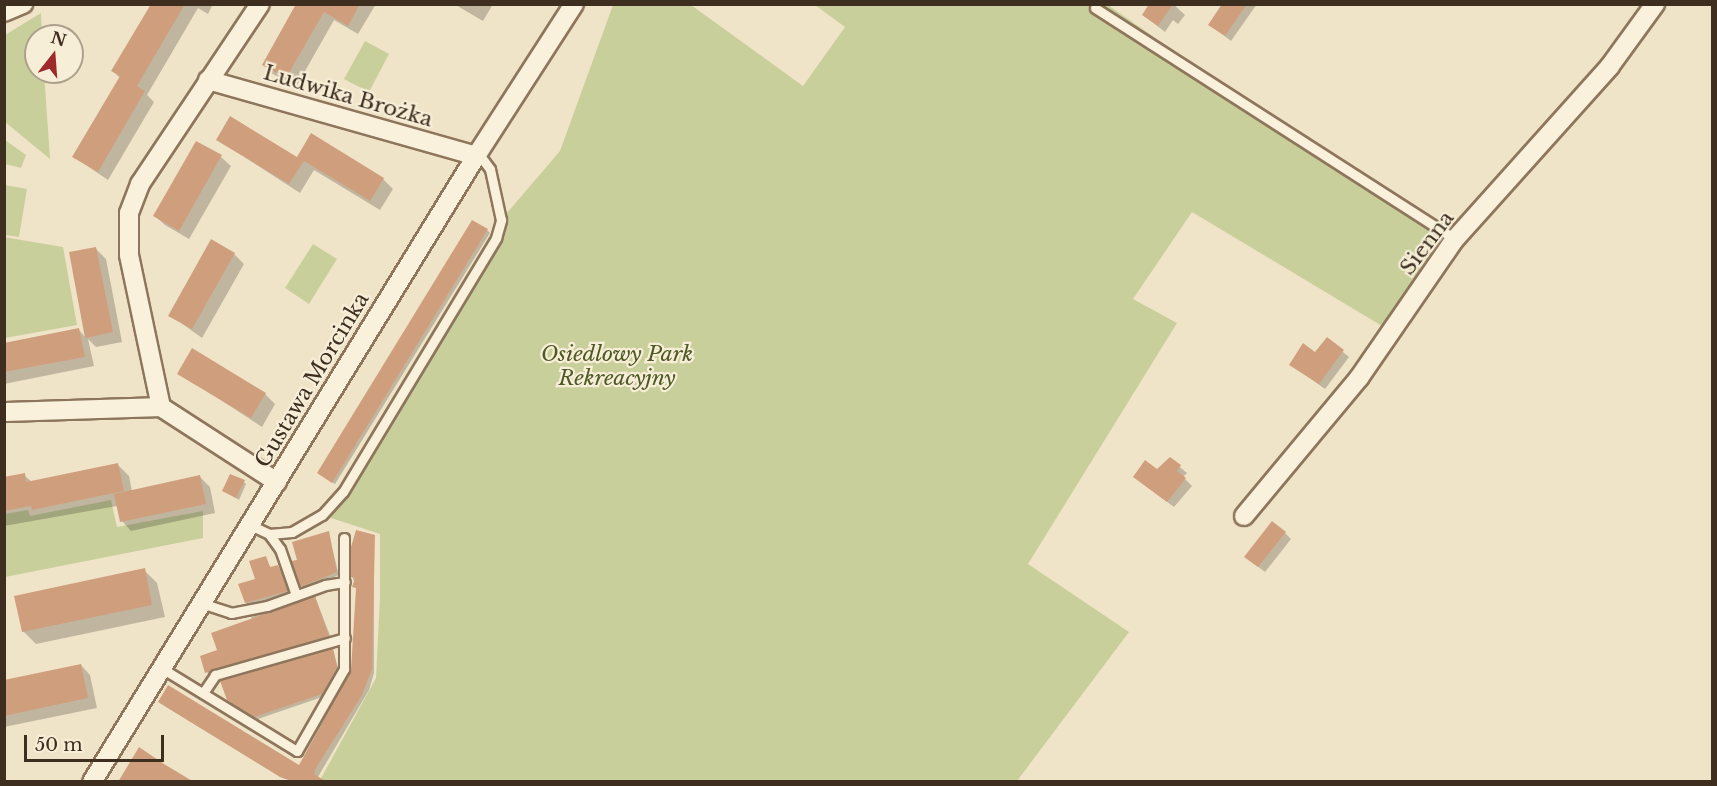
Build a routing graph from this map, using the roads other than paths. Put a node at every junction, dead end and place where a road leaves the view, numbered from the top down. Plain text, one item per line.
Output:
1 (24, 4) edge
2 (260, 4) edge
3 (574, 4) edge
4 (1655, 4) edge
5 (1095, 8) dead end
6 (4, 12) edge
7 (208, 80) junction
8 (477, 154) junction
9 (1455, 238) junction
10 (161, 407) junction
11 (4, 412) edge
12 (277, 482) junction
13 (1244, 516) dead end
14 (250, 525) junction
15 (269, 534) junction
16 (344, 538) dead end
17 (345, 582) junction
18 (296, 595) junction
19 (201, 603) junction
20 (345, 638) junction
21 (163, 669) junction
22 (203, 693) junction
23 (92, 782) edge

1 - 6 street
2 - 7 street
3 - 8 street, Gustawa Morcinka
4 - 9 street, Sienna
5 - 9 lane
7 - 8 street, Ludwika Brożka
7 - 10 street
8 - 12 street, Gustawa Morcinka
8 - 15 lane
9 - 13 street, Sienna
10 - 11 street
10 - 12 street
12 - 14 street, Gustawa Morcinka
14 - 15 lane
14 - 19 street, Gustawa Morcinka
15 - 18 lane
16 - 17 lane
17 - 18 lane
17 - 20 lane
18 - 19 lane
19 - 21 street, Gustawa Morcinka
20 - 22 lane
20 - 22 lane
21 - 22 lane
21 - 23 street, Gustawa Morcinka

